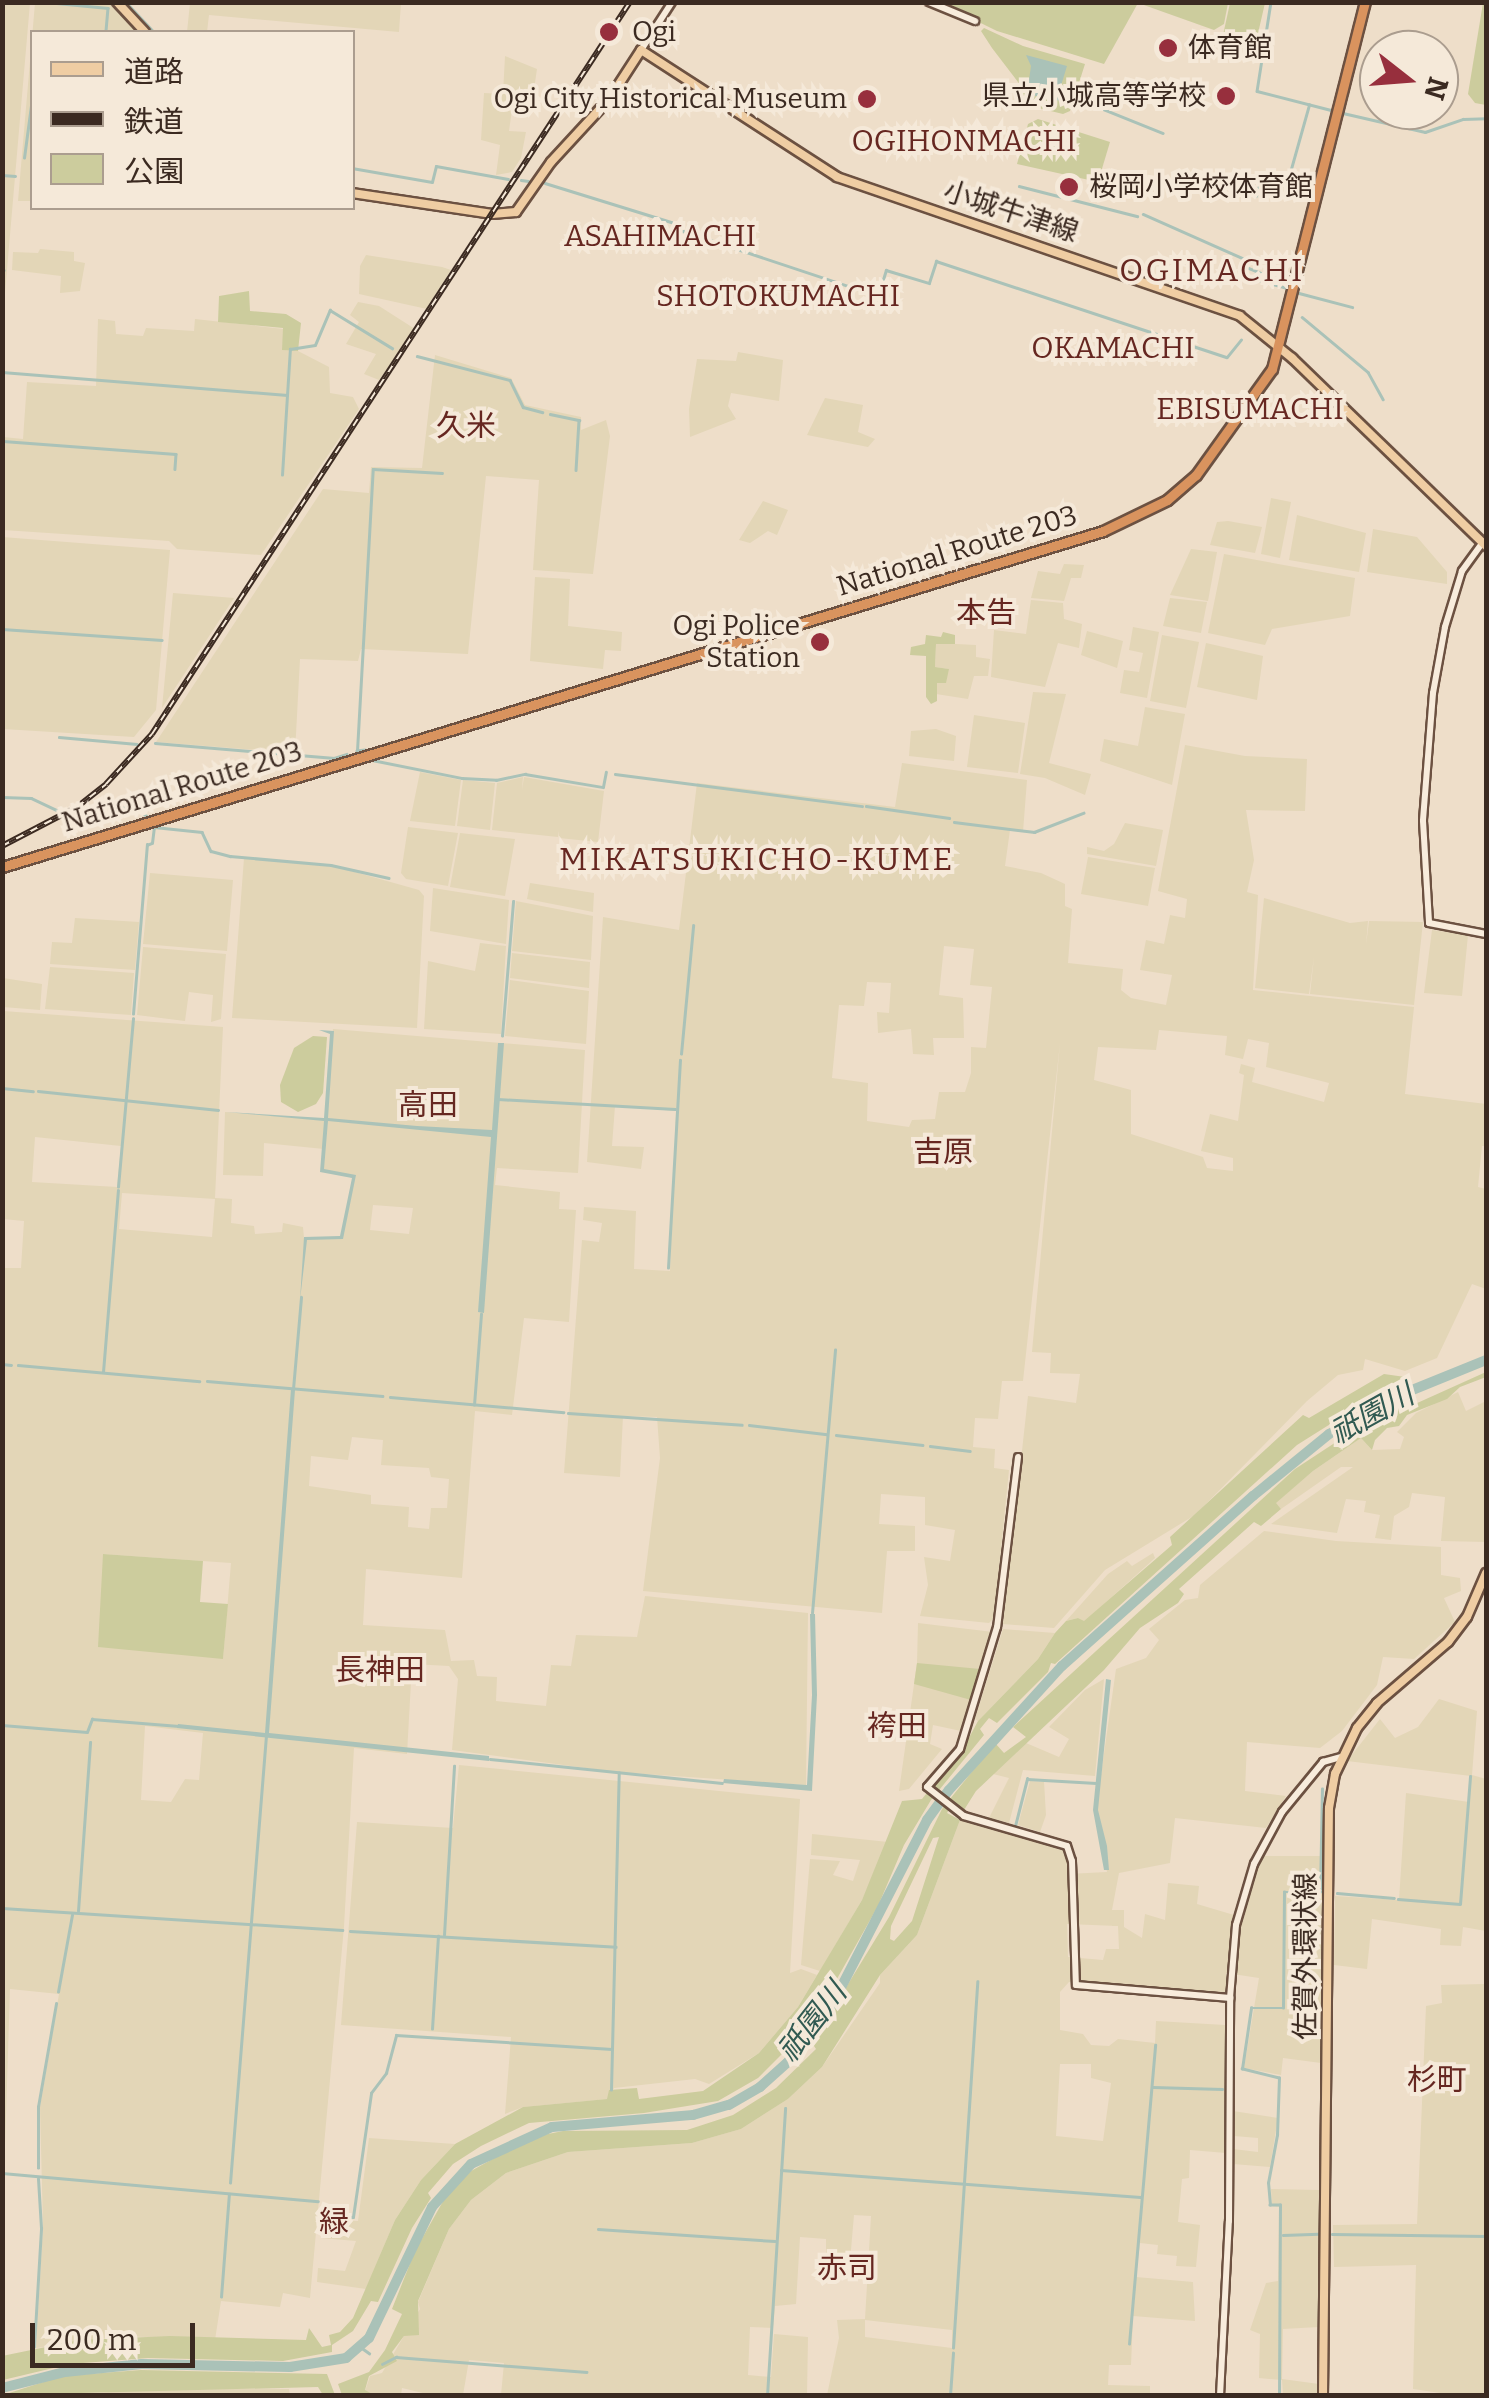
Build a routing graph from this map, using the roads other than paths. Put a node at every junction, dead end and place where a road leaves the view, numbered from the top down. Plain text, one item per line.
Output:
1 (117, 2) edge
2 (672, 2) edge
3 (930, 2) edge
4 (1365, 2) edge
5 (974, 21) dead end
6 (143, 30) edge
7 (641, 50) junction
8 (355, 193) edge
9 (1280, 347) junction
10 (1485, 544) edge
11 (2, 867) edge
12 (1486, 934) edge
13 (1018, 1457) dead end
14 (1486, 1573) edge
15 (1341, 1757) junction
16 (1230, 1998) junction
17 (1220, 2396) edge
18 (1323, 2396) edge

1 - 6 main road
2 - 7 street
3 - 5 street
4 - 9 highway, National Route 203
7 - 8 main road
7 - 9 main road, 小城牛津線
9 - 10 main road
9 - 11 highway, National Route 203
10 - 12 street
13 - 16 street
14 - 15 main road, 佐賀外環状線
15 - 16 street
15 - 18 main road, 佐賀外環状線
16 - 17 street

